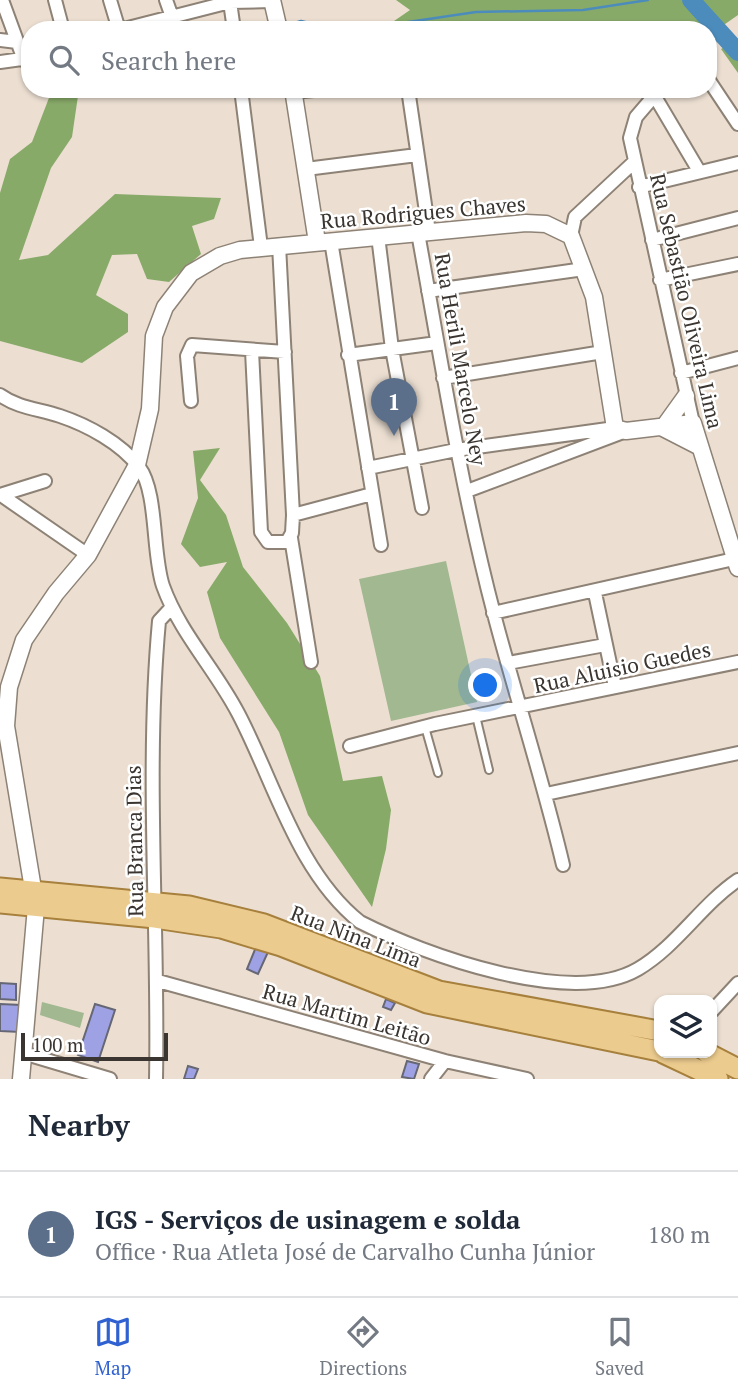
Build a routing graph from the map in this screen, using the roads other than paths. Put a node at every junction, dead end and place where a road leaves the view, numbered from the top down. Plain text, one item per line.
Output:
1 (2, 0) edge
2 (55, 0) edge
3 (110, 0) edge
4 (166, 0) edge
5 (272, 0) edge
6 (223, 2) edge
7 (172, 17) junction
8 (61, 21) edge
9 (116, 21) edge
10 (156, 21) edge
11 (230, 21) edge
12 (277, 21) edge
13 (0, 40) edge
14 (17, 42) junction
15 (21, 49) edge
16 (21, 60) edge
17 (0, 62) edge
18 (717, 92) edge
19 (242, 98) edge
20 (294, 98) edge
21 (409, 98) edge
22 (652, 98) edge
23 (660, 98) edge
24 (738, 124) edge
25 (417, 155) junction
26 (634, 163) junction
27 (738, 163) edge
28 (306, 169) junction
29 (699, 172) junction
30 (639, 187) junction
31 (738, 218) edge
32 (423, 232) junction
33 (377, 236) junction
34 (571, 236) junction
35 (652, 240) junction
36 (324, 241) junction
37 (279, 245) junction
38 (261, 247) junction
39 (738, 264) edge
40 (584, 269) junction
41 (660, 280) junction
42 (428, 291) junction
43 (437, 343) junction
44 (392, 349) junction
45 (251, 351) junction
46 (285, 352) junction
47 (603, 352) junction
48 (348, 355) junction
49 (738, 358) edge
50 (681, 373) junction
51 (443, 378) junction
52 (0, 395) edge
53 (686, 396) junction
54 (191, 401) dead end
55 (693, 423) junction
56 (663, 428) junction
57 (621, 429) junction
58 (700, 447) junction
59 (456, 450) junction
60 (412, 459) junction
61 (137, 465) junction
62 (368, 468) junction
63 (46, 481) dead end
64 (467, 491) junction
65 (372, 494) junction
66 (1, 495) edge
67 (422, 508) dead end
68 (293, 515) junction
69 (291, 538) junction
70 (382, 545) dead end
71 (88, 555) junction
72 (736, 564) edge
73 (595, 593) junction
74 (171, 608) junction
75 (493, 613) junction
76 (605, 645) junction
77 (312, 662) dead end
78 (738, 662) edge
79 (508, 663) junction
80 (615, 687) junction
81 (522, 708) junction
82 (476, 716) junction
83 (3, 726) edge
84 (425, 727) junction
85 (350, 746) dead end
86 (738, 753) edge
87 (489, 770) dead end
88 (438, 773) dead end
89 (546, 793) junction
90 (563, 865) dead end
91 (738, 880) edge
92 (0, 888) edge
93 (36, 899) junction
94 (0, 904) edge
95 (155, 910) junction
96 (158, 981) junction
97 (738, 982) edge
98 (717, 1005) edge
99 (654, 1030) edge
100 (654, 1051) edge
101 (23, 1053) junction
102 (674, 1058) edge
103 (717, 1058) edge
104 (445, 1061) junction
105 (738, 1069) edge
106 (21, 1079) edge
107 (110, 1079) edge
108 (156, 1079) edge
109 (431, 1079) edge
110 (527, 1079) edge
111 (718, 1079) edge

1 - 14 street
2 - 8 street
3 - 9 street
4 - 7 street
5 - 6 street
5 - 12 street
6 - 7 street
6 - 11 street
7 - 10 street
13 - 14 street
14 - 15 street
16 - 17 street
18 - 24 street
19 - 38 street
20 - 28 street
21 - 25 street, Rua Herili Marcelo Ney
22 - 26 street, Rua Sebastião Oliveira Lima
23 - 29 street
25 - 28 street
25 - 32 street, Rua Herili Marcelo Ney
26 - 30 street, Rua Sebastião Oliveira Lima
26 - 34 street
27 - 29 street
28 - 36 street
29 - 30 street
30 - 35 street, Rua Sebastião Oliveira Lima
31 - 35 street
32 - 33 street, Rua Rodrigues Chaves
32 - 34 street, Rua Rodrigues Chaves
32 - 42 street, Rua Herili Marcelo Ney
33 - 36 street, Rua Rodrigues Chaves
33 - 44 street
34 - 40 street
35 - 41 street, Rua Sebastião Oliveira Lima
36 - 37 street, Rua Rodrigues Chaves
36 - 48 street
37 - 38 street, Rua Rodrigues Chaves
37 - 46 street
38 - 61 street, Rua Rodrigues Chaves
39 - 41 street
40 - 42 street
40 - 47 street
41 - 50 street, Rua Sebastião Oliveira Lima
42 - 43 street, Rua Herili Marcelo Ney
43 - 44 street
43 - 51 street, Rua Herili Marcelo Ney
44 - 48 street
44 - 60 street
45 - 46 street
45 - 54 street
45 - 69 street
46 - 68 street
47 - 51 street
47 - 57 street
48 - 62 street
49 - 50 street
50 - 53 street, Rua Sebastião Oliveira Lima
51 - 59 street, Rua Herili Marcelo Ney
52 - 61 street
53 - 55 street, Rua Sebastião Oliveira Lima
53 - 56 street
55 - 56 street
55 - 58 street, Rua Sebastião Oliveira Lima
56 - 57 street
56 - 58 street
57 - 59 street
57 - 64 street
58 - 72 street, Rua Sebastião Oliveira Lima
59 - 60 street
59 - 64 street, Rua Herili Marcelo Ney
60 - 62 street
60 - 67 street
61 - 71 street, Rua Rodrigues Chaves
61 - 74 street
62 - 65 street
63 - 66 street
64 - 75 street, Rua Herili Marcelo Ney
65 - 68 street
65 - 70 street
66 - 71 street
68 - 69 street
69 - 77 street
71 - 83 street, Rua Rodrigues Chaves
72 - 73 street
73 - 75 street
73 - 76 street
74 - 91 street
74 - 95 street, Rua Branca Dias
75 - 79 street, Rua Herili Marcelo Ney
76 - 79 street
76 - 80 street
78 - 80 street, Rua Aluisio Guedes
79 - 81 street, Rua Herili Marcelo Ney
80 - 81 street, Rua Aluisio Guedes
81 - 82 street, Rua Aluisio Guedes
81 - 89 street, Rua Herili Marcelo Ney
82 - 84 street, Rua Aluisio Guedes
82 - 87 lane
83 - 93 street, Rua Rodrigues Chaves
84 - 85 street, Rua Aluisio Guedes
84 - 88 lane
86 - 89 street
89 - 90 street, Rua Herili Marcelo Ney
92 - 93 main road
93 - 94 main road
93 - 95 main road, Rua Nina Lima
93 - 101 street, Rua Rodrigues Chaves
95 - 96 street, Rua Branca Dias
95 - 99 main road, Rua Nina Lima
95 - 100 main road, Rua Nina Lima
96 - 104 street, Rua Martim Leitão
96 - 108 street, Rua Branca Dias
97 - 98 street
101 - 106 street, Rua Rodrigues Chaves
101 - 107 street
102 - 111 main road, Rua Nina Lima
103 - 105 main road
104 - 109 street
104 - 110 street, Rua Martim Leitão

